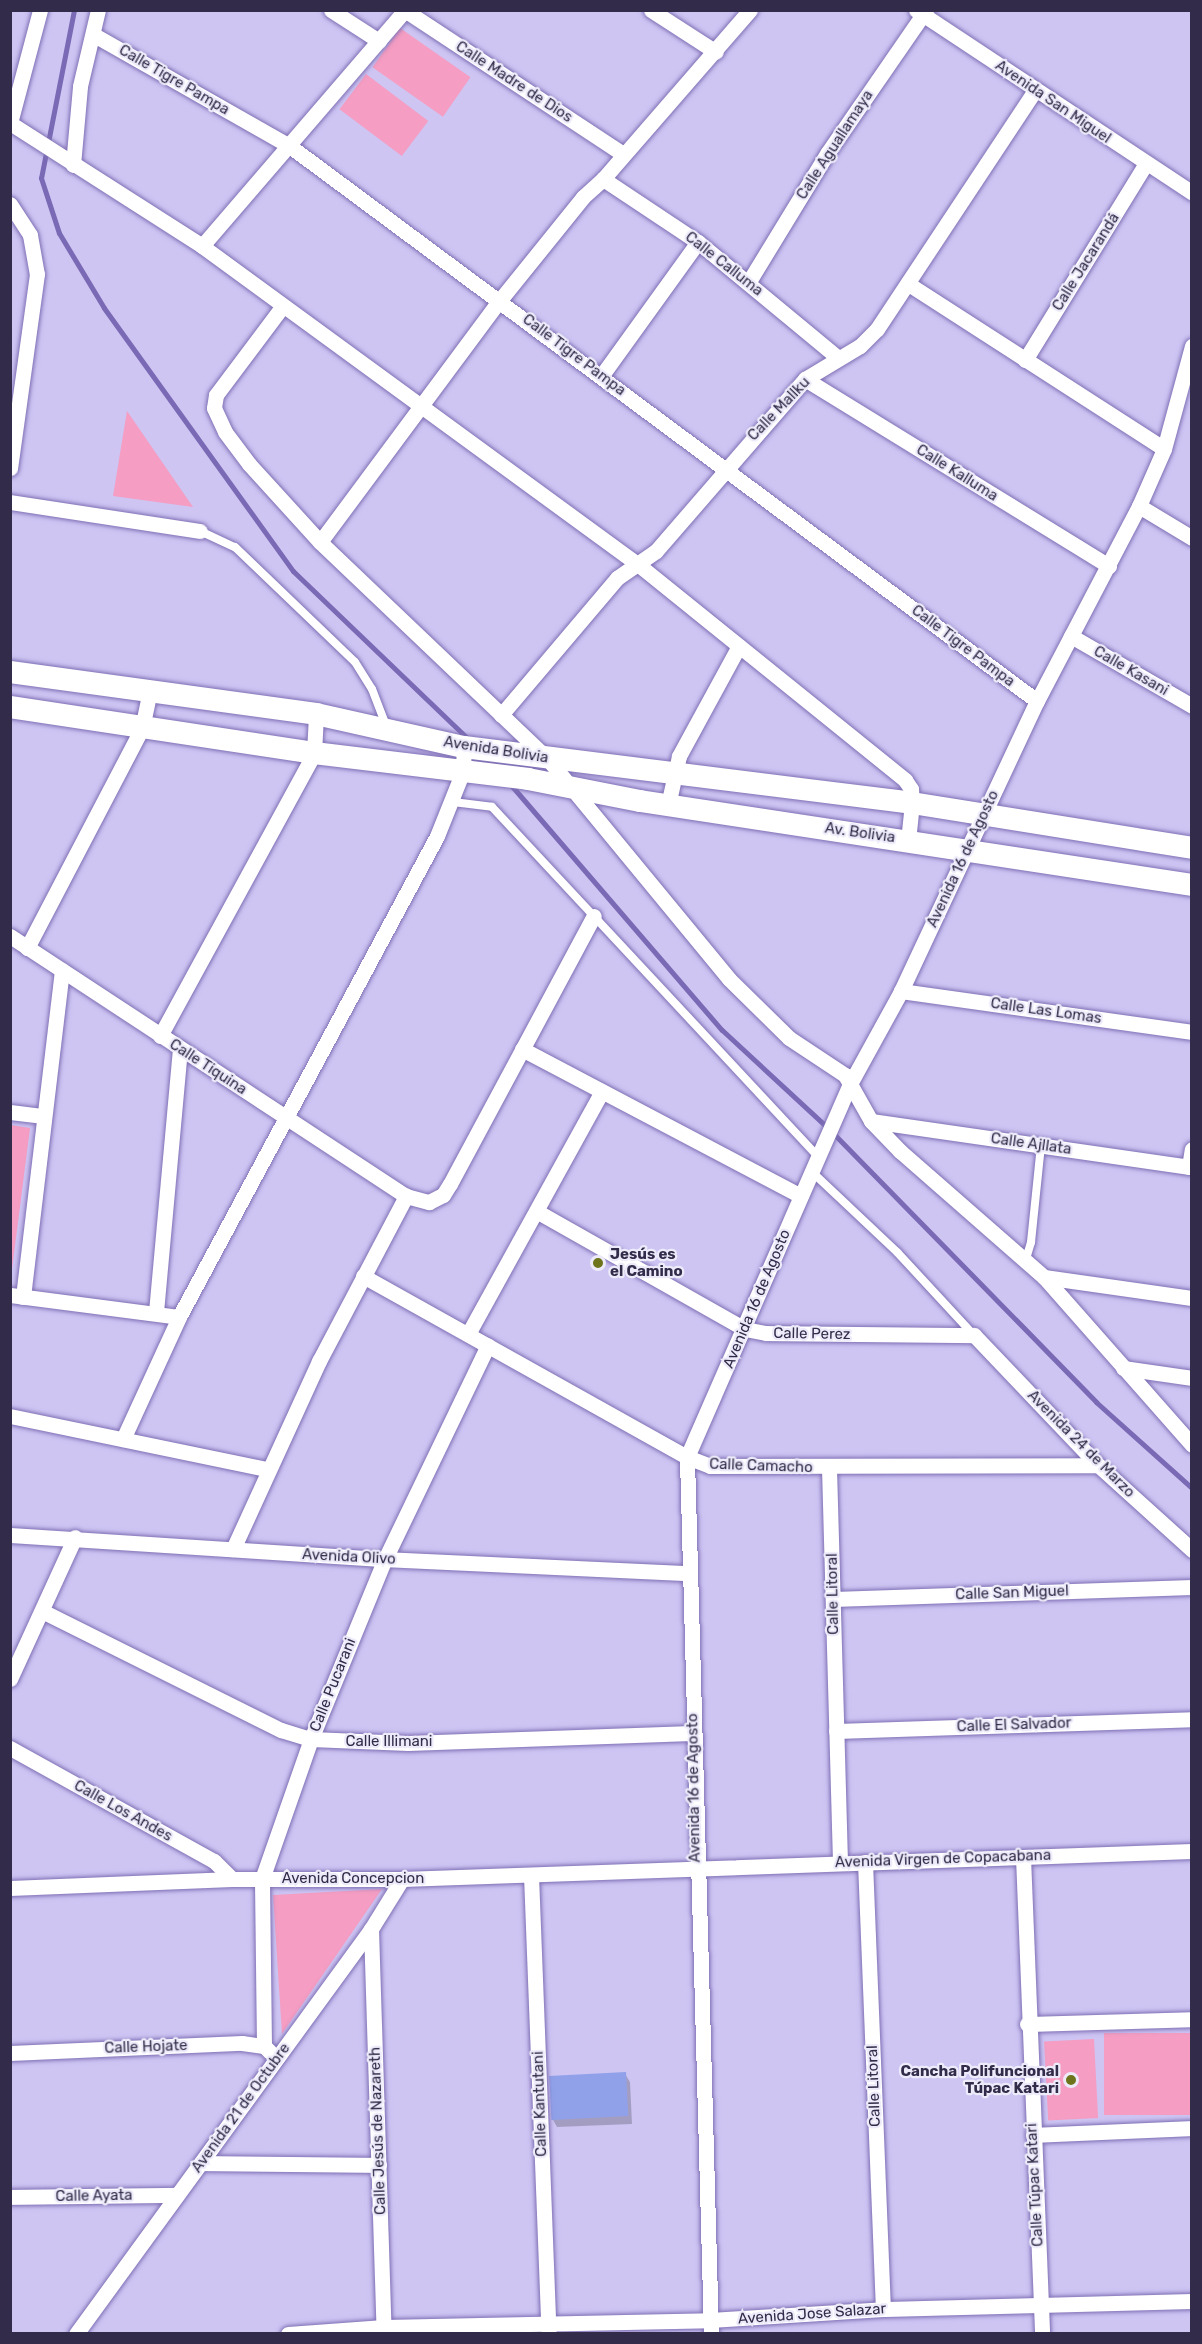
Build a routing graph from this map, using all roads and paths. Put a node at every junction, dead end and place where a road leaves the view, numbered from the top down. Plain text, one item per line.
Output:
1 (40, 10) edge
2 (98, 10) edge
3 (331, 10) edge
4 (405, 10) edge
5 (651, 10) edge
6 (750, 10) edge
7 (922, 12) edge
8 (94, 35) junction
9 (379, 41) junction
10 (716, 52) junction
11 (1035, 90) junction
12 (10, 123) edge
13 (291, 147) junction
14 (623, 154) junction
15 (1146, 163) junction
16 (73, 165) junction
17 (603, 179) junction
18 (1191, 193) edge
19 (10, 204) edge
20 (698, 242) junction
21 (202, 246) junction
22 (748, 283) junction
23 (910, 285) junction
24 (500, 300) junction
25 (282, 307) junction
26 (1191, 345) edge
27 (838, 358) junction
28 (1025, 360) junction
29 (602, 375) junction
30 (805, 379) junction
31 (1187, 381) edge
32 (421, 410) junction
33 (1164, 449) junction
34 (725, 467) junction
35 (10, 468) edge
36 (10, 502) edge
37 (1139, 506) junction
38 (200, 531) joint
39 (1191, 538) edge
40 (320, 542) junction
41 (640, 566) junction
42 (1109, 566) junction
43 (1071, 636) junction
44 (739, 646) junction
45 (10, 672) edge
46 (150, 691) junction
47 (1037, 701) junction
48 (1191, 706) edge
49 (10, 707) edge
50 (316, 714) junction
51 (501, 715) junction
52 (142, 728) junction
53 (388, 729) junction
54 (464, 747) junction
55 (314, 753) junction
56 (547, 758) junction
57 (473, 772) junction
58 (673, 774) junction
59 (570, 786) junction
60 (453, 802) junction
61 (912, 803) junction
62 (668, 805) junction
63 (983, 816) junction
64 (908, 841) junction
65 (1191, 848) edge
66 (968, 850) junction
67 (1191, 885) edge
68 (594, 916) junction
69 (10, 936) edge
70 (27, 948) junction
71 (62, 970) junction
72 (901, 991) junction
73 (1191, 1032) edge
74 (160, 1036) junction
75 (180, 1049) junction
76 (522, 1049) junction
77 (851, 1082) junction
78 (602, 1091) junction
79 (10, 1112) edge
80 (45, 1116) junction
81 (287, 1119) junction
82 (871, 1121) junction
83 (1041, 1146) junction
84 (1191, 1149) edge
85 (818, 1156) junction
86 (1190, 1167) edge
87 (811, 1171) junction
88 (406, 1196) junction
89 (801, 1196) junction
90 (538, 1212) junction
91 (1024, 1263) junction
92 (363, 1276) junction
93 (1044, 1277) junction
94 (17, 1296) edge
95 (1191, 1298) edge
96 (156, 1312) junction
97 (180, 1317) junction
98 (745, 1329) junction
99 (468, 1334) junction
100 (974, 1335) junction
101 (488, 1345) junction
102 (1123, 1368) junction
103 (1191, 1378) edge
104 (10, 1416) edge
105 (123, 1439) junction
106 (1191, 1445) edge
107 (687, 1457) junction
108 (1098, 1465) junction
109 (829, 1468) junction
110 (266, 1469) junction
111 (10, 1534) edge
112 (75, 1537) junction
113 (233, 1549) junction
114 (1191, 1550) edge
115 (385, 1559) junction
116 (687, 1573) junction
117 (1191, 1587) edge
118 (833, 1599) junction
119 (44, 1611) junction
120 (10, 1679) edge
121 (1191, 1719) edge
122 (836, 1731) junction
123 (692, 1732) junction
124 (311, 1739) junction
125 (10, 1748) edge
126 (1191, 1851) edge
127 (1023, 1857) junction
128 (865, 1862) junction
129 (840, 1863) junction
130 (696, 1868) junction
131 (531, 1875) junction
132 (232, 1879) junction
133 (262, 1879) junction
134 (402, 1880) junction
135 (10, 1888) edge
136 (371, 1929) junction
137 (1191, 2019) edge
138 (1028, 2024) junction
139 (264, 2046) junction
140 (10, 2053) edge
141 (277, 2058) junction
142 (1191, 2128) edge
143 (1033, 2135) junction
144 (201, 2163) junction
145 (379, 2164) junction
146 (177, 2195) junction
147 (10, 2198) edge
148 (1191, 2301) edge
149 (1041, 2306) junction
150 (883, 2309) junction
151 (710, 2327) edge
152 (549, 2329) edge
153 (384, 2330) edge
154 (76, 2334) edge
155 (288, 2334) edge
156 (1042, 2334) edge

1 - 12 street
2 - 8 street
3 - 9 street
4 - 9 street
4 - 14 street, Calle Madre de Dios
5 - 10 street
6 - 10 street
7 - 11 street, Avenida San Miguel
7 - 22 street, Calle Aguallamaya
8 - 13 street, Calle Tigre Pampa
8 - 16 street
9 - 13 street
10 - 14 street
11 - 15 street, Avenida San Miguel
11 - 23 street, Calle Mallku
12 - 16 street
13 - 21 street
13 - 24 street, Calle Tigre Pampa
14 - 17 street
15 - 18 street, Avenida San Miguel
15 - 28 street, Calle Jacarandá
16 - 21 street
17 - 20 street, Calle Calluma
17 - 24 street
19 - 35 street
20 - 22 street, Calle Calluma
20 - 29 street
21 - 25 street
22 - 27 street, Calle Calluma
23 - 27 street, Calle Mallku
23 - 28 street
24 - 29 street, Calle Tigre Pampa
24 - 32 street
25 - 32 street
25 - 40 street
26 - 31 street, Avenida 16 de Agosto
27 - 30 street, Calle Mallku
28 - 33 street
29 - 34 street, Calle Tigre Pampa
30 - 34 street, Calle Mallku
30 - 42 street, Calle Kalluma
31 - 33 street, Avenida 16 de Agosto
32 - 40 street
32 - 41 street
33 - 37 street, Avenida 16 de Agosto
34 - 41 street, Calle Mallku
34 - 47 street, Calle Tigre Pampa
36 - 38 street
37 - 39 street
37 - 42 street, Avenida 16 de Agosto
38 - 53 lane
40 - 51 street
41 - 44 street
41 - 51 street, Calle Mallku
42 - 43 street, Avenida 16 de Agosto
43 - 47 street, Avenida 16 de Agosto
43 - 48 street, Calle Kasani
44 - 58 street
44 - 61 street
45 - 46 street, Avenida Bolivia
46 - 50 street, Avenida Bolivia
46 - 52 street
47 - 63 street, Avenida 16 de Agosto
49 - 52 street
50 - 53 street, Avenida Bolivia
50 - 55 street
51 - 56 street
52 - 55 street
52 - 70 street
53 - 54 street, Avenida Bolivia
54 - 56 street, Avenida Bolivia
54 - 57 street
55 - 57 street, Av. Bolivia
55 - 74 street
56 - 58 street, Avenida Bolivia
56 - 59 street
57 - 59 street, Av. Bolivia
57 - 60 street
58 - 61 street, Avenida Bolivia
58 - 62 street
59 - 62 street, Av. Bolivia
59 - 77 street
60 - 68 lane
60 - 81 street
61 - 63 street, Avenida Bolivia
61 - 64 street
62 - 64 street, Av. Bolivia
63 - 65 street
63 - 66 street, Avenida 16 de Agosto
64 - 66 street, Av. Bolivia
66 - 67 street, Av. Bolivia
66 - 72 street, Avenida 16 de Agosto
68 - 76 street
68 - 85 lane
69 - 70 street, Calle Tiquina
70 - 71 street, Calle Tiquina
71 - 74 street, Calle Tiquina
71 - 80 street
72 - 73 street, Calle Las Lomas
72 - 77 street, Avenida 16 de Agosto
74 - 75 street, Calle Tiquina
75 - 81 street, Calle Tiquina
75 - 96 street
76 - 78 street
76 - 88 street
77 - 82 street
77 - 85 street, Avenida 16 de Agosto
78 - 89 street
78 - 90 street
79 - 80 street
80 - 94 street
81 - 88 street, Calle Tiquina
81 - 97 street
82 - 83 street, Calle Ajllata
82 - 91 street
83 - 86 street, Calle Ajllata
83 - 91 lane
84 - 86 street
85 - 87 street, Avenida 16 de Agosto
87 - 89 street, Avenida 16 de Agosto
87 - 100 lane
88 - 92 street
89 - 98 street, Avenida 16 de Agosto
90 - 98 street, Calle Perez
90 - 99 street
91 - 93 street
92 - 99 street, Calle Camacho
92 - 110 street
93 - 95 street
93 - 102 street
94 - 96 street
96 - 97 street
97 - 105 street
98 - 100 street, Calle Perez
98 - 107 street, Avenida 16 de Agosto
99 - 101 street, Calle Camacho
100 - 108 street, Avenida 24 de Marzo
101 - 107 street, Calle Camacho
101 - 115 street, Calle Pucarani
102 - 103 street
102 - 106 street
104 - 105 street
105 - 110 street
107 - 109 street, Calle Camacho
107 - 116 street, Avenida 16 de Agosto
108 - 109 street, Calle Camacho
108 - 114 street, Avenida 24 de Marzo
109 - 118 street, Calle Litoral
110 - 113 street
111 - 112 street, Avenida Olivo
112 - 113 street, Avenida Olivo
112 - 119 street
113 - 115 street, Avenida Olivo
115 - 116 street, Avenida Olivo
115 - 124 street, Calle Pucarani
116 - 123 street, Avenida 16 de Agosto
117 - 118 street, Calle San Miguel
118 - 122 street, Calle Litoral
119 - 120 street
119 - 124 street, Calle Illimani
121 - 122 street, Calle El Salvador
122 - 129 street, Calle Litoral
123 - 124 street, Calle Illimani
123 - 130 street, Avenida 16 de Agosto
124 - 133 street, Calle Pucarani
125 - 132 street, Calle Los Andes
126 - 127 street, Avenida Virgen de Copacabana
127 - 128 street, Avenida Virgen de Copacabana
127 - 138 street, Calle Túpac Katari
128 - 129 street, Avenida Virgen de Copacabana
128 - 150 street, Calle Litoral
129 - 130 street, Avenida Virgen de Copacabana
130 - 131 street, Avenida Concepcion
130 - 151 street, Avenida 16 de Agosto
131 - 134 street, Avenida Concepcion
131 - 152 street, Calle Kantutani
132 - 133 street, Avenida Concepcion
132 - 135 street, Avenida Concepcion
133 - 134 street, Avenida Concepcion
133 - 139 street, Calle Pucarani
134 - 136 street, Avenida 21 de Octubre
136 - 141 street, Avenida 21 de Octubre
136 - 145 street, Calle Jesús de Nazareth
137 - 138 street
138 - 143 street, Calle Túpac Katari
139 - 140 street, Calle Hojate
139 - 141 street
141 - 144 street, Avenida 21 de Octubre
142 - 143 street
143 - 149 street, Calle Túpac Katari
144 - 145 street
144 - 146 street, Avenida 21 de Octubre
145 - 153 street, Calle Jesús de Nazareth
146 - 147 street, Calle Ayata
146 - 154 street, Avenida 21 de Octubre
148 - 149 street, Avenida Jose Salazar
149 - 150 street, Avenida Jose Salazar
149 - 156 street, Calle Túpac Katari
150 - 151 street, Avenida Jose Salazar
151 - 152 street, Avenida Jose Salazar
152 - 153 street, Avenida Jose Salazar
153 - 155 street, Avenida Jose Salazar

